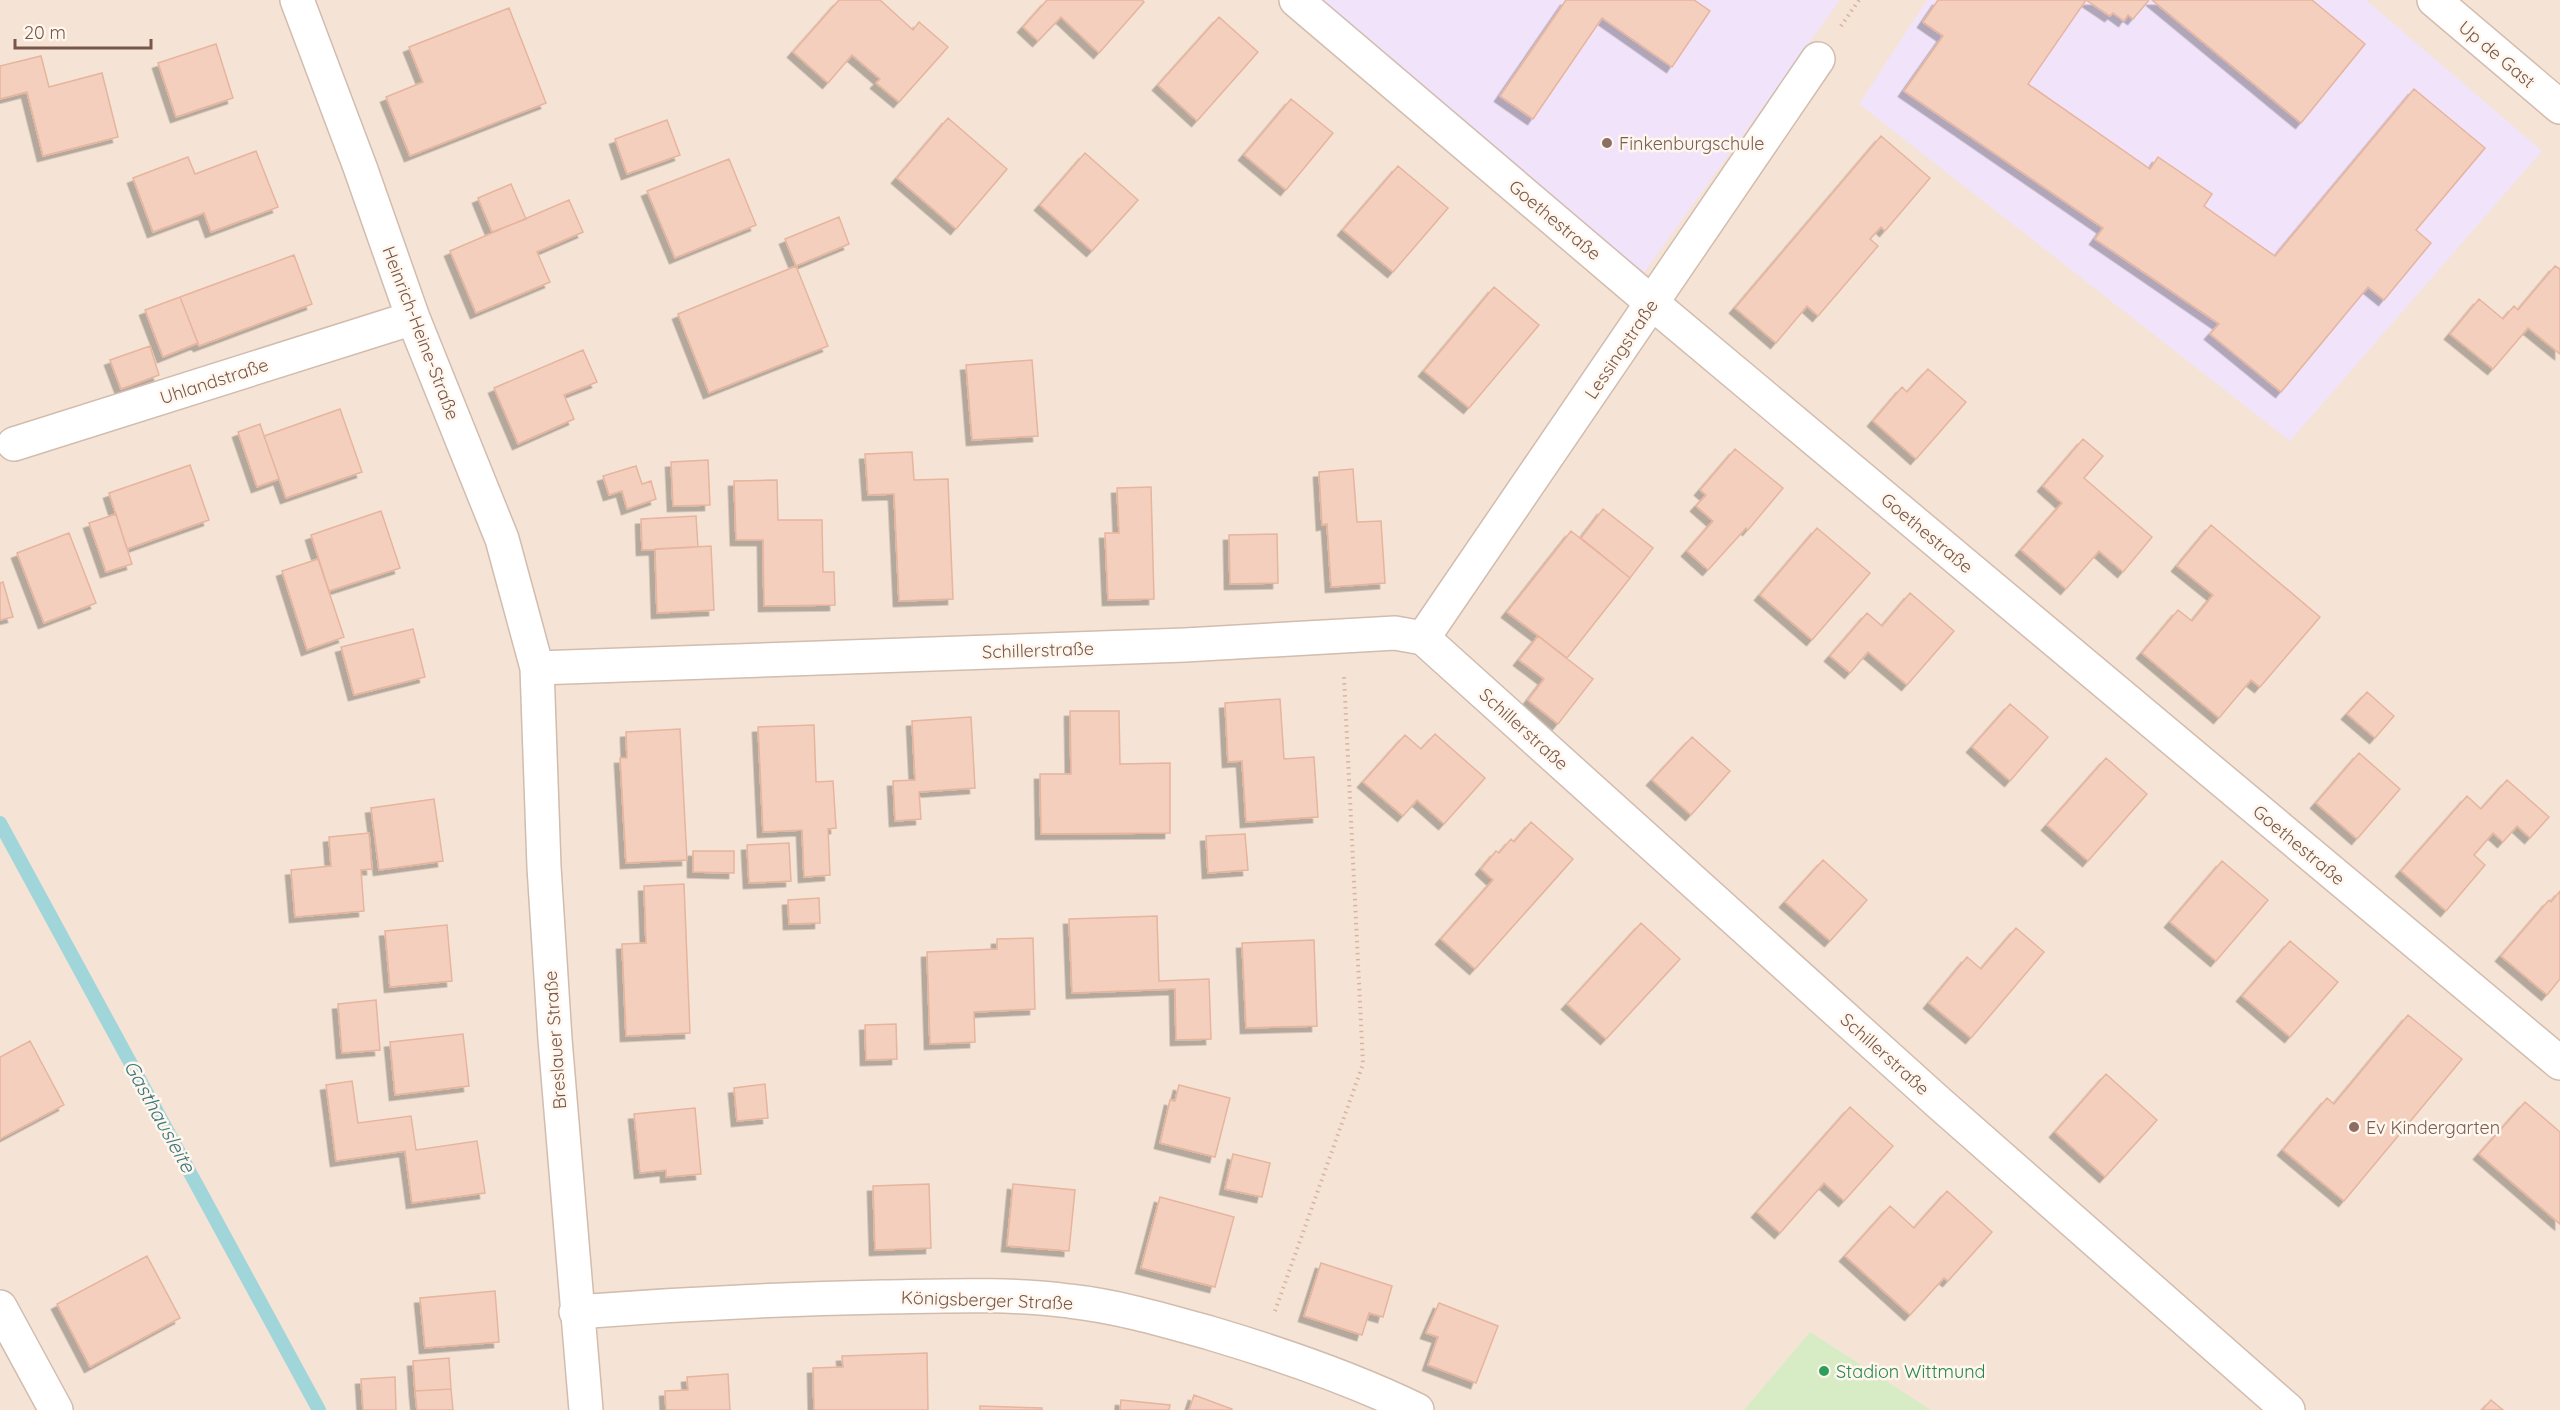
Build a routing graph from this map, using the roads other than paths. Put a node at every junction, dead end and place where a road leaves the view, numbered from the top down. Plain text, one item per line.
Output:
1 (297, 0) edge
2 (1296, 0) edge
3 (2434, 0) edge
4 (1818, 59) dead end
5 (2560, 108) edge
6 (1652, 303) junction
7 (413, 318) junction
8 (14, 444) dead end
9 (1423, 638) junction
10 (537, 668) junction
11 (2560, 1063) edge
12 (0, 1307) edge
13 (576, 1312) junction
14 (56, 1410) edge
15 (586, 1410) edge
16 (1418, 1410) edge
17 (2288, 1410) edge

1 - 7 street, Heinrich-Heine-Straße
2 - 6 street, Goethestraße
3 - 5 street, Up de Gast
4 - 6 street, Lessingstraße
6 - 9 street, Lessingstraße
6 - 11 street, Goethestraße
7 - 8 street, Uhlandstraße
7 - 10 street, Heinrich-Heine-Straße
9 - 10 street, Schillerstraße
9 - 17 street, Schillerstraße
10 - 13 street, Breslauer Straße
12 - 14 street
13 - 15 street, Breslauer Straße
13 - 16 street, Königsberger Straße

